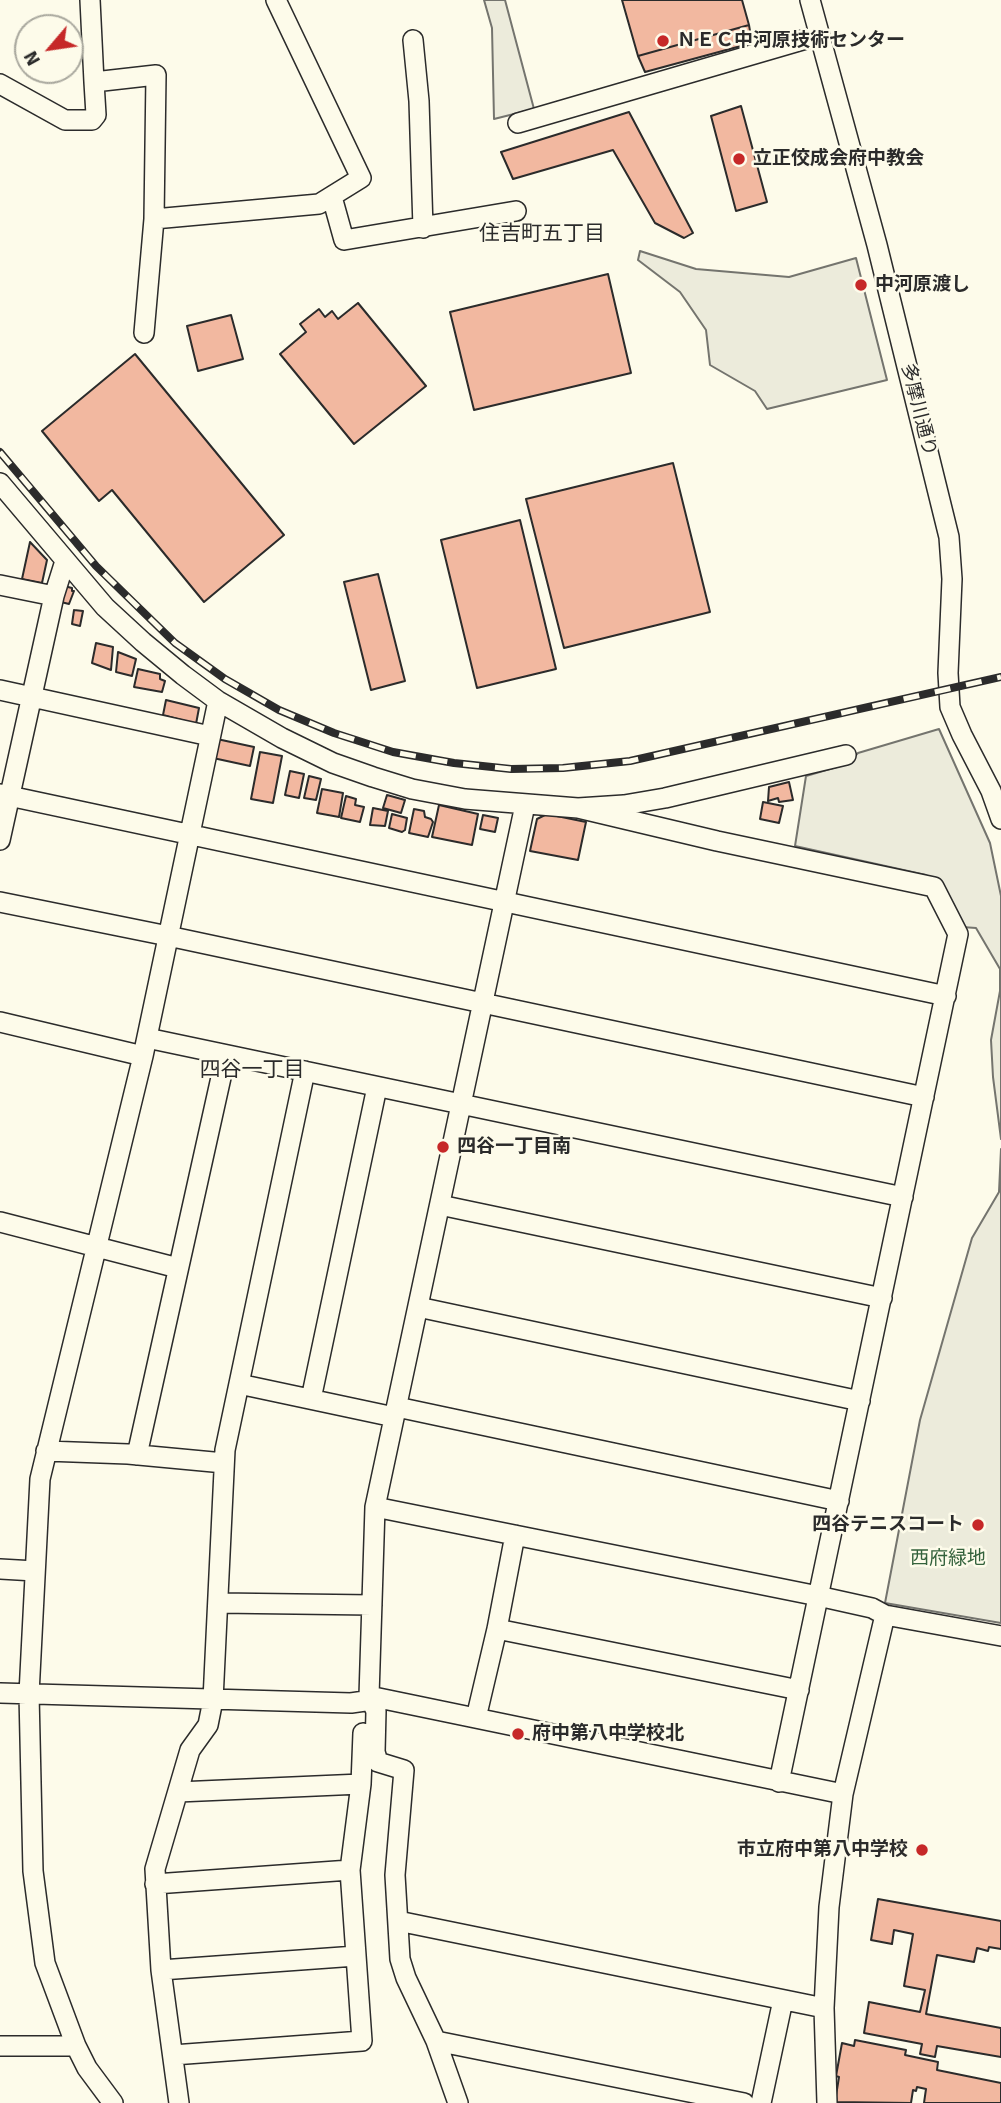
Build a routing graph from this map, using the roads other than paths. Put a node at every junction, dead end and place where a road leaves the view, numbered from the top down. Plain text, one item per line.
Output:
1 (90, 0) edge
2 (276, 0) edge
3 (810, 0) edge
4 (820, 35) junction
5 (414, 40) dead end
6 (94, 82) junction
7 (0, 84) edge
8 (518, 123) dead end
9 (332, 197) junction
10 (516, 211) dead end
11 (154, 219) junction
12 (423, 228) junction
13 (144, 333) dead end
14 (0, 483) edge
15 (65, 561) junction
16 (0, 584) edge
17 (54, 596) junction
18 (0, 690) edge
19 (32, 697) junction
20 (218, 701) junction
21 (211, 736) junction
22 (846, 755) dead end
23 (5, 795) edge
24 (525, 805) junction
25 (578, 808) junction
26 (1001, 819) edge
27 (190, 836) junction
28 (0, 840) edge
29 (0, 902) edge
30 (504, 902) junction
31 (168, 936) junction
32 (946, 996) junction
33 (482, 1003) junction
34 (0, 1022) edge
35 (145, 1047) junction
36 (226, 1055) junction
37 (305, 1071) junction
38 (377, 1087) junction
39 (924, 1097) junction
40 (461, 1104) junction
41 (903, 1197) junction
42 (440, 1205) junction
43 (0, 1222) edge
44 (96, 1248) junction
45 (178, 1268) junction
46 (882, 1298) junction
47 (418, 1307) junction
48 (239, 1384) junction
49 (311, 1399) junction
50 (860, 1401) junction
51 (395, 1412) junction
52 (46, 1451) junction
53 (137, 1455) junction
54 (223, 1463) junction
55 (839, 1501) junction
56 (375, 1507) junction
57 (515, 1535) junction
58 (0, 1569) edge
59 (35, 1571) junction
60 (818, 1596) junction
61 (219, 1603) junction
62 (372, 1605) junction
63 (885, 1615) junction
64 (497, 1629) junction
65 (1001, 1636) edge
66 (799, 1690) junction
67 (0, 1693) edge
68 (29, 1695) junction
69 (367, 1698) junction
70 (213, 1700) junction
71 (476, 1718) junction
72 (779, 1782) junction
73 (361, 1784) junction
74 (178, 1792) junction
75 (843, 1794) junction
76 (350, 1870) junction
77 (155, 1884) junction
78 (398, 1921) junction
79 (356, 1956) junction
80 (161, 1970) junction
81 (783, 2000) junction
82 (824, 2008) junction
83 (436, 2040) junction
84 (0, 2046) edge
85 (76, 2046) junction
86 (173, 2055) junction
87 (113, 2103) edge
88 (179, 2103) edge
89 (458, 2103) edge
90 (744, 2103) edge
91 (761, 2103) edge
92 (827, 2103) edge

1 - 6 street
2 - 9 street
3 - 4 street, 多摩川通り
4 - 8 street
4 - 26 street, 多摩川通り
5 - 12 street
6 - 7 street
6 - 11 street
9 - 11 street
9 - 12 street
10 - 12 street
11 - 13 street
14 - 15 street
15 - 17 street
15 - 20 street
16 - 17 street
17 - 19 street
18 - 19 street
19 - 21 street
19 - 23 street
20 - 21 street
20 - 24 street
21 - 27 street
22 - 25 street
23 - 27 street
23 - 28 street
24 - 25 street
24 - 30 street
25 - 32 street
27 - 30 street
27 - 31 street
29 - 31 street
30 - 32 street
30 - 33 street
31 - 33 street
31 - 35 street
32 - 39 street
33 - 39 street
33 - 40 street
34 - 35 street
35 - 36 street
35 - 44 street
36 - 37 street
36 - 45 street
37 - 38 street
37 - 48 street
38 - 40 street
38 - 49 street
39 - 41 street
40 - 41 street
40 - 42 street
41 - 46 street
42 - 46 street
42 - 47 street
43 - 44 street
44 - 45 street
44 - 52 street
45 - 53 street
46 - 50 street
47 - 50 street
47 - 51 street
48 - 49 street
48 - 54 street
49 - 51 street
50 - 55 street
51 - 55 street
51 - 56 street
52 - 53 street
52 - 59 street
53 - 54 street
54 - 61 street
55 - 60 street
56 - 57 street
56 - 62 street
57 - 60 street
57 - 64 street
58 - 59 street
59 - 68 street
60 - 63 street
60 - 66 street
61 - 62 street
61 - 70 street
62 - 69 street
63 - 65 street
63 - 75 street
64 - 66 street
64 - 71 street
66 - 72 street
67 - 68 street
68 - 70 street
68 - 85 street
69 - 70 street
69 - 71 street
69 - 73 street
69 - 78 street
70 - 74 street
71 - 72 street
72 - 75 street
73 - 74 street
73 - 76 street
74 - 77 street
75 - 82 street
76 - 77 street
76 - 79 street
77 - 80 street
78 - 81 street
78 - 83 street
79 - 80 street
79 - 86 street
80 - 86 street
81 - 82 street
81 - 91 street
82 - 92 street
83 - 89 street
83 - 90 street
84 - 85 street
85 - 87 street
86 - 88 street

